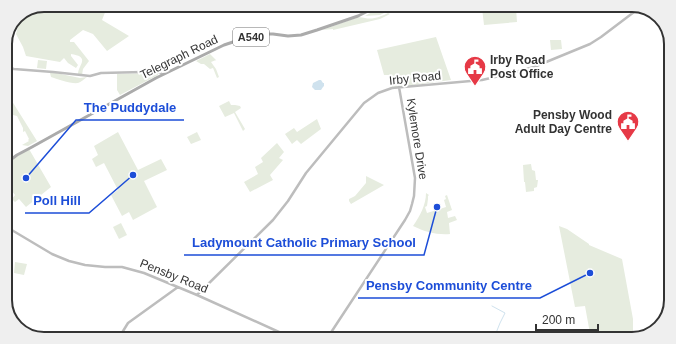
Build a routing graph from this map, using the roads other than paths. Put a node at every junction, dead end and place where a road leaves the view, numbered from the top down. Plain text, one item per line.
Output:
1 (365, 12) edge
2 (634, 12) edge
3 (12, 69) edge
4 (162, 74) junction
5 (400, 88) junction
6 (12, 159) edge
7 (12, 230) edge
8 (178, 287) junction
9 (197, 295) junction
10 (122, 332) edge
11 (279, 332) edge
12 (331, 332) edge

1 - 4 main road, Telegraph Road / A540
2 - 5 street, Irby Road
3 - 4 street
4 - 6 main road, Telegraph Road / A540
5 - 9 street, Irby Road
5 - 12 street, Kylemore Drive
7 - 8 street, Pensby Road
8 - 9 street, Pensby Road
8 - 10 street
9 - 11 street, Pensby Road

